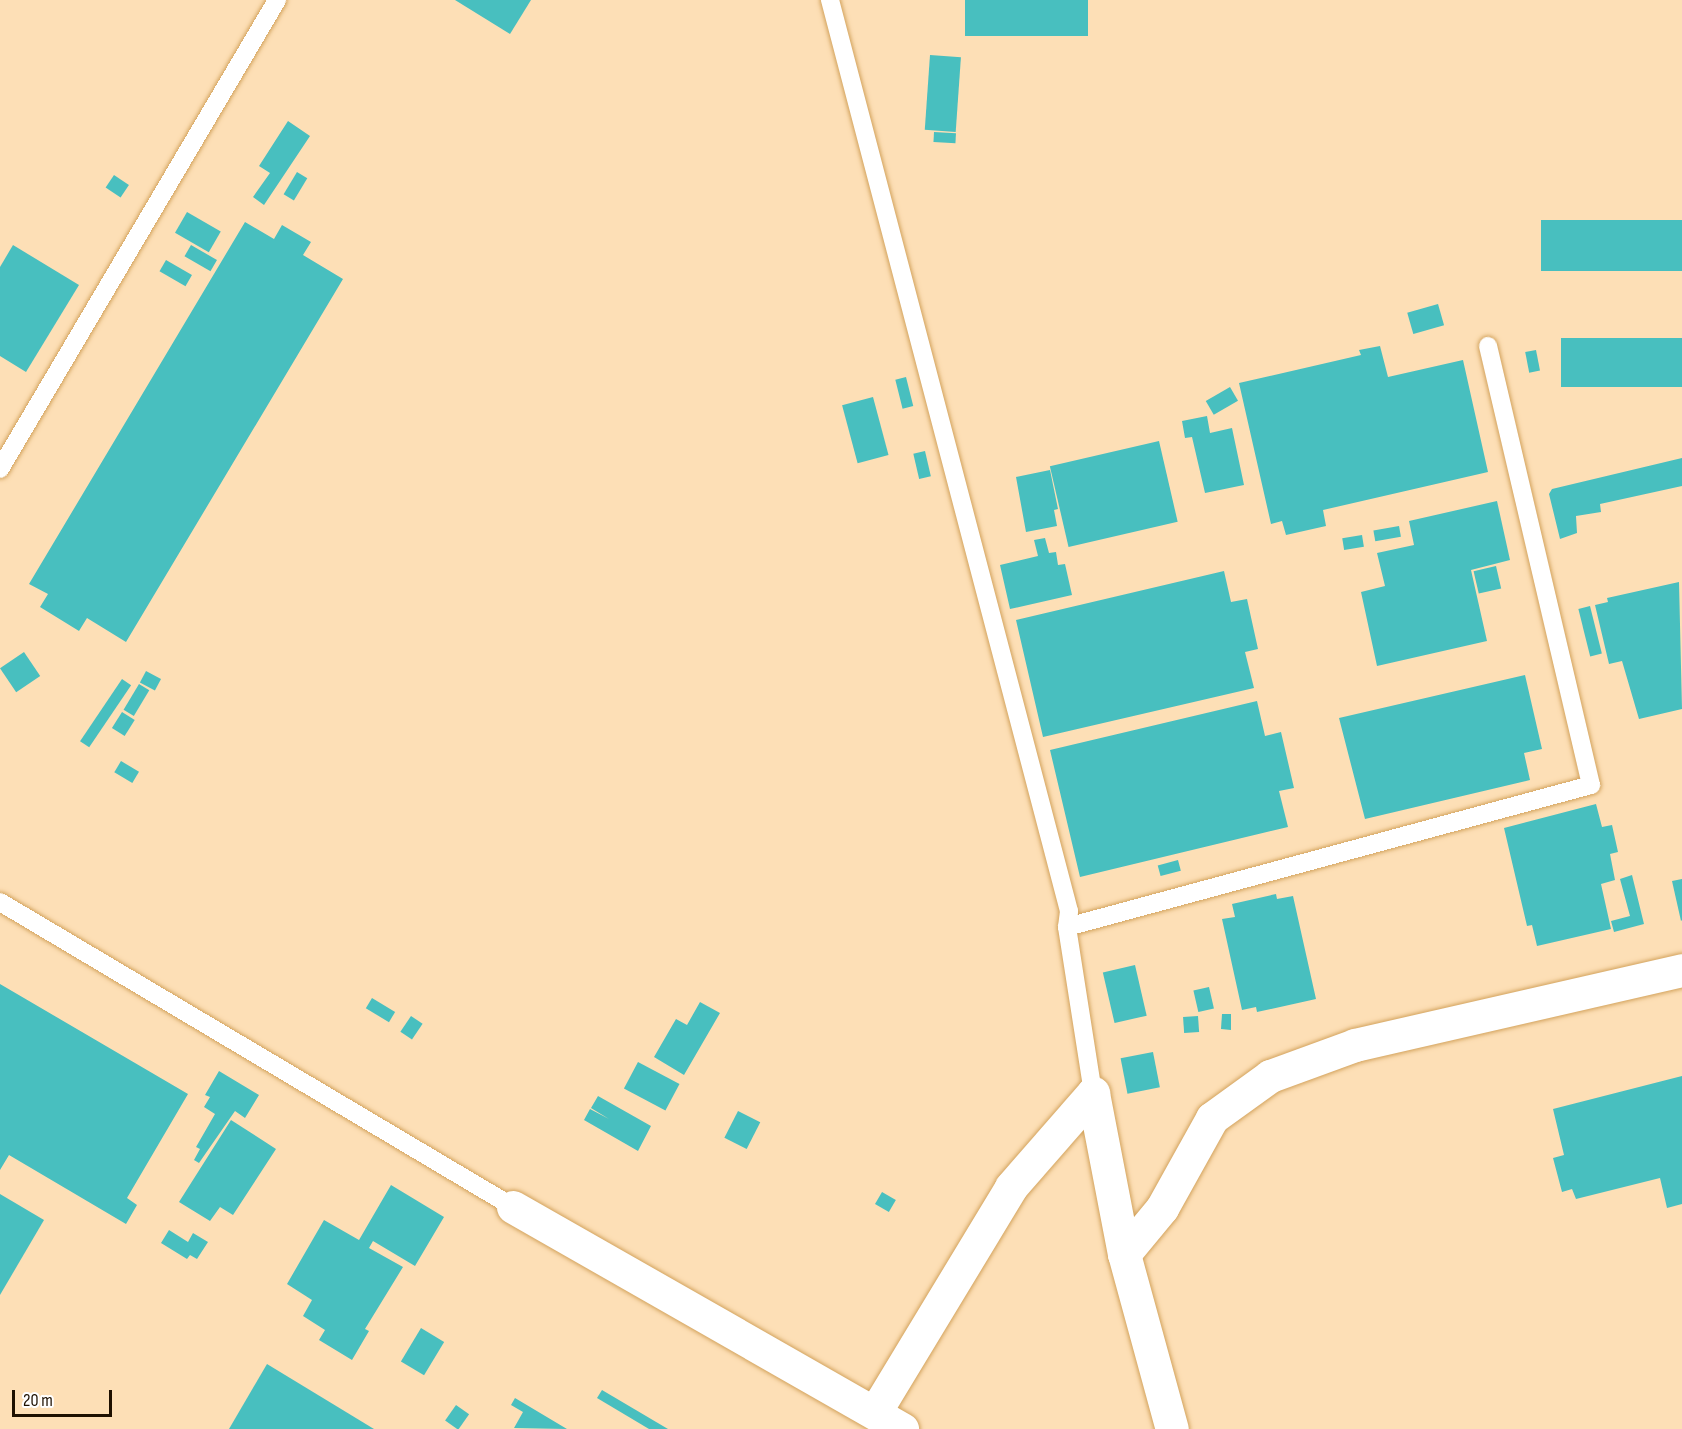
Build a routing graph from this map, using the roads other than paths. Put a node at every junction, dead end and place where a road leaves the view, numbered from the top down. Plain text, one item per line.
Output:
1 (277, 0) edge
2 (830, 0) edge
3 (1488, 346) dead end
4 (0, 469) edge
5 (0, 902) edge
6 (1067, 927) junction
7 (1682, 970) edge
8 (1093, 1093) junction
9 (513, 1207) joint
10 (1124, 1254) junction
11 (875, 1412) junction
12 (902, 1429) edge
13 (1172, 1429) edge

1 - 4 lane
2 - 6 lane
3 - 6 lane
5 - 9 lane
6 - 8 lane
7 - 10 street
8 - 10 street
8 - 11 street
9 - 11 street
10 - 13 street
11 - 12 street

